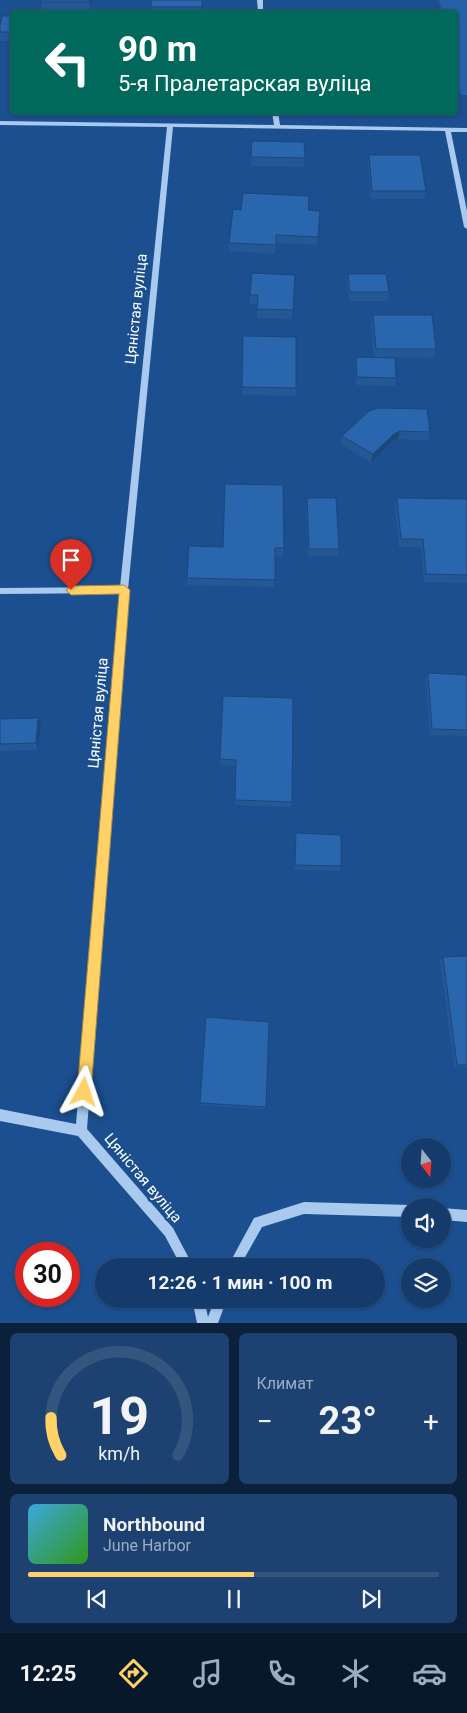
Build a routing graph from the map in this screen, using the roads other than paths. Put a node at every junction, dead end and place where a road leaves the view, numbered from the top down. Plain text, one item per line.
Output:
1 (275, 115) edge
2 (0, 123) edge
3 (170, 126) junction
4 (277, 127) junction
5 (448, 130) junction
6 (467, 130) edge
7 (467, 227) edge
8 (124, 590) junction
9 (0, 591) edge
10 (0, 1115) edge
11 (81, 1131) junction
12 (401, 1211) edge
13 (451, 1215) edge
14 (467, 1216) edge
15 (183, 1258) edge
16 (238, 1258) edge
17 (200, 1308) edge
18 (218, 1308) edge
19 (203, 1323) edge
20 (212, 1323) edge

1 - 4 street
2 - 3 street
3 - 4 street
3 - 8 street, Цяністая вуліца
4 - 5 street
5 - 6 street
5 - 7 street
8 - 9 street
8 - 11 street, Цяністая вуліца
10 - 11 street
11 - 15 street, Цяністая вуліца
12 - 16 street
13 - 14 street
17 - 19 street
18 - 20 street

